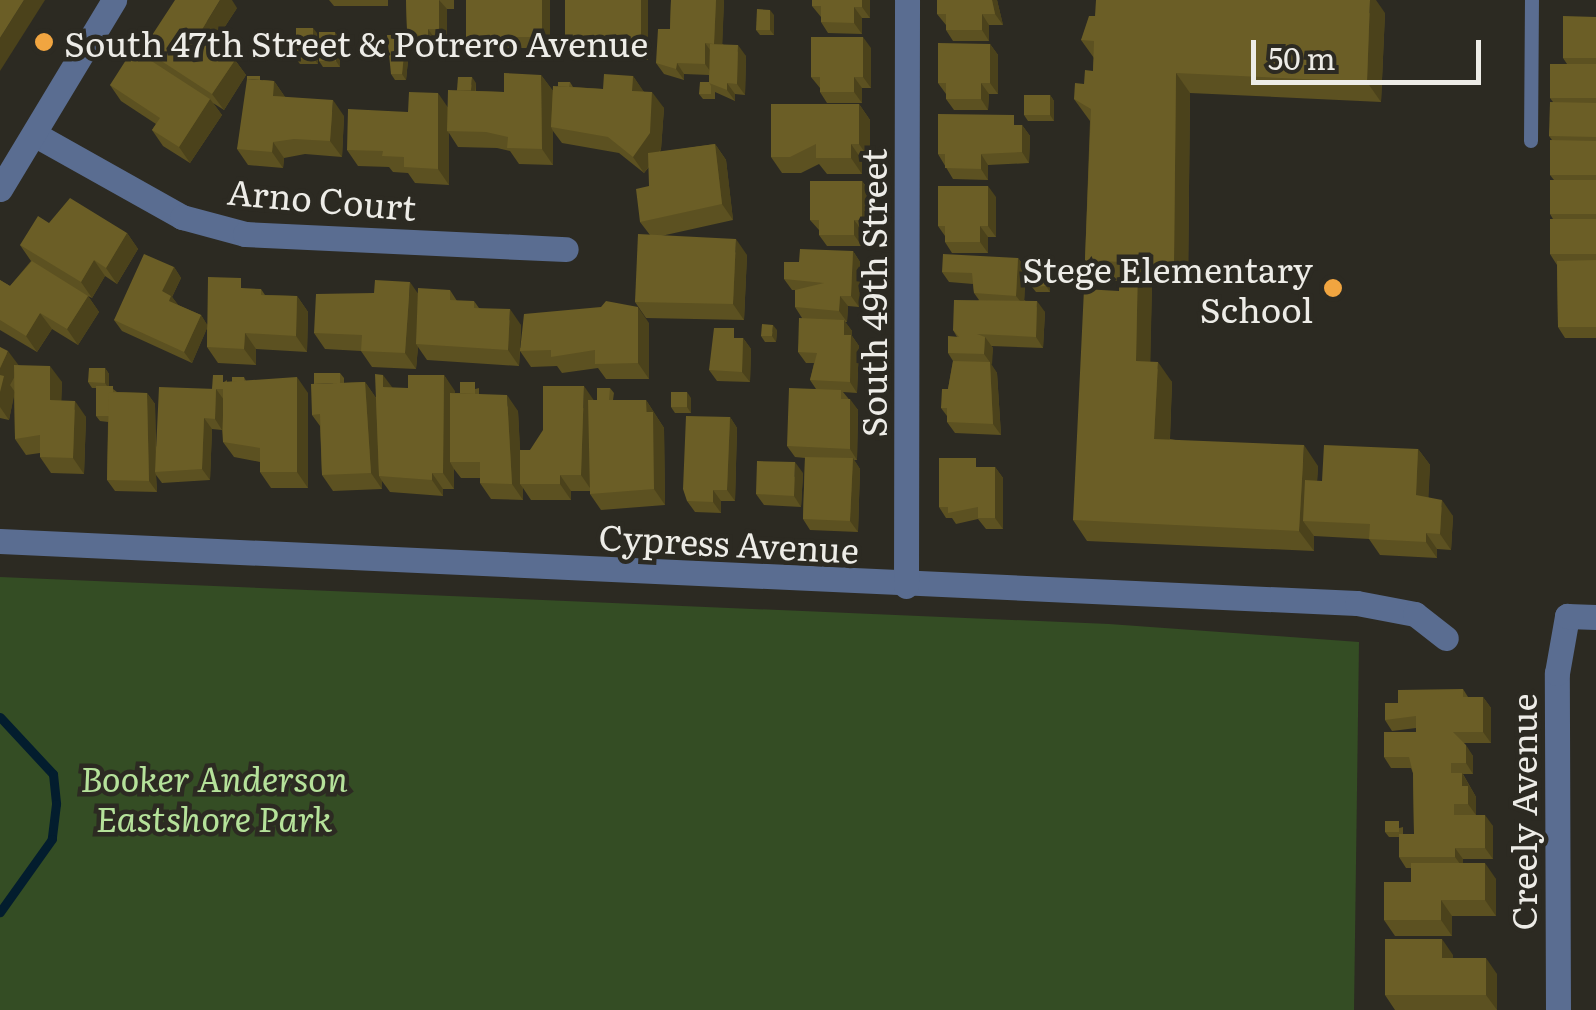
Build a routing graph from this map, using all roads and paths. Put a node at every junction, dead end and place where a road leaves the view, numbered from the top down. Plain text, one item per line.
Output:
1 (114, 0) edge
2 (907, 0) edge
3 (1532, 0) edge
4 (34, 134) junction
5 (1531, 141) dead end
6 (0, 189) edge
7 (566, 249) dead end
8 (0, 540) edge
9 (906, 586) junction
10 (1596, 617) edge
11 (1446, 638) dead end
12 (1558, 1010) edge

1 - 4 street
2 - 9 street, South 49th Street
3 - 5 lane
4 - 6 street
4 - 7 street, Arno Court
8 - 9 street, Cypress Avenue
9 - 11 street, Cypress Avenue
10 - 12 street, Creely Avenue

